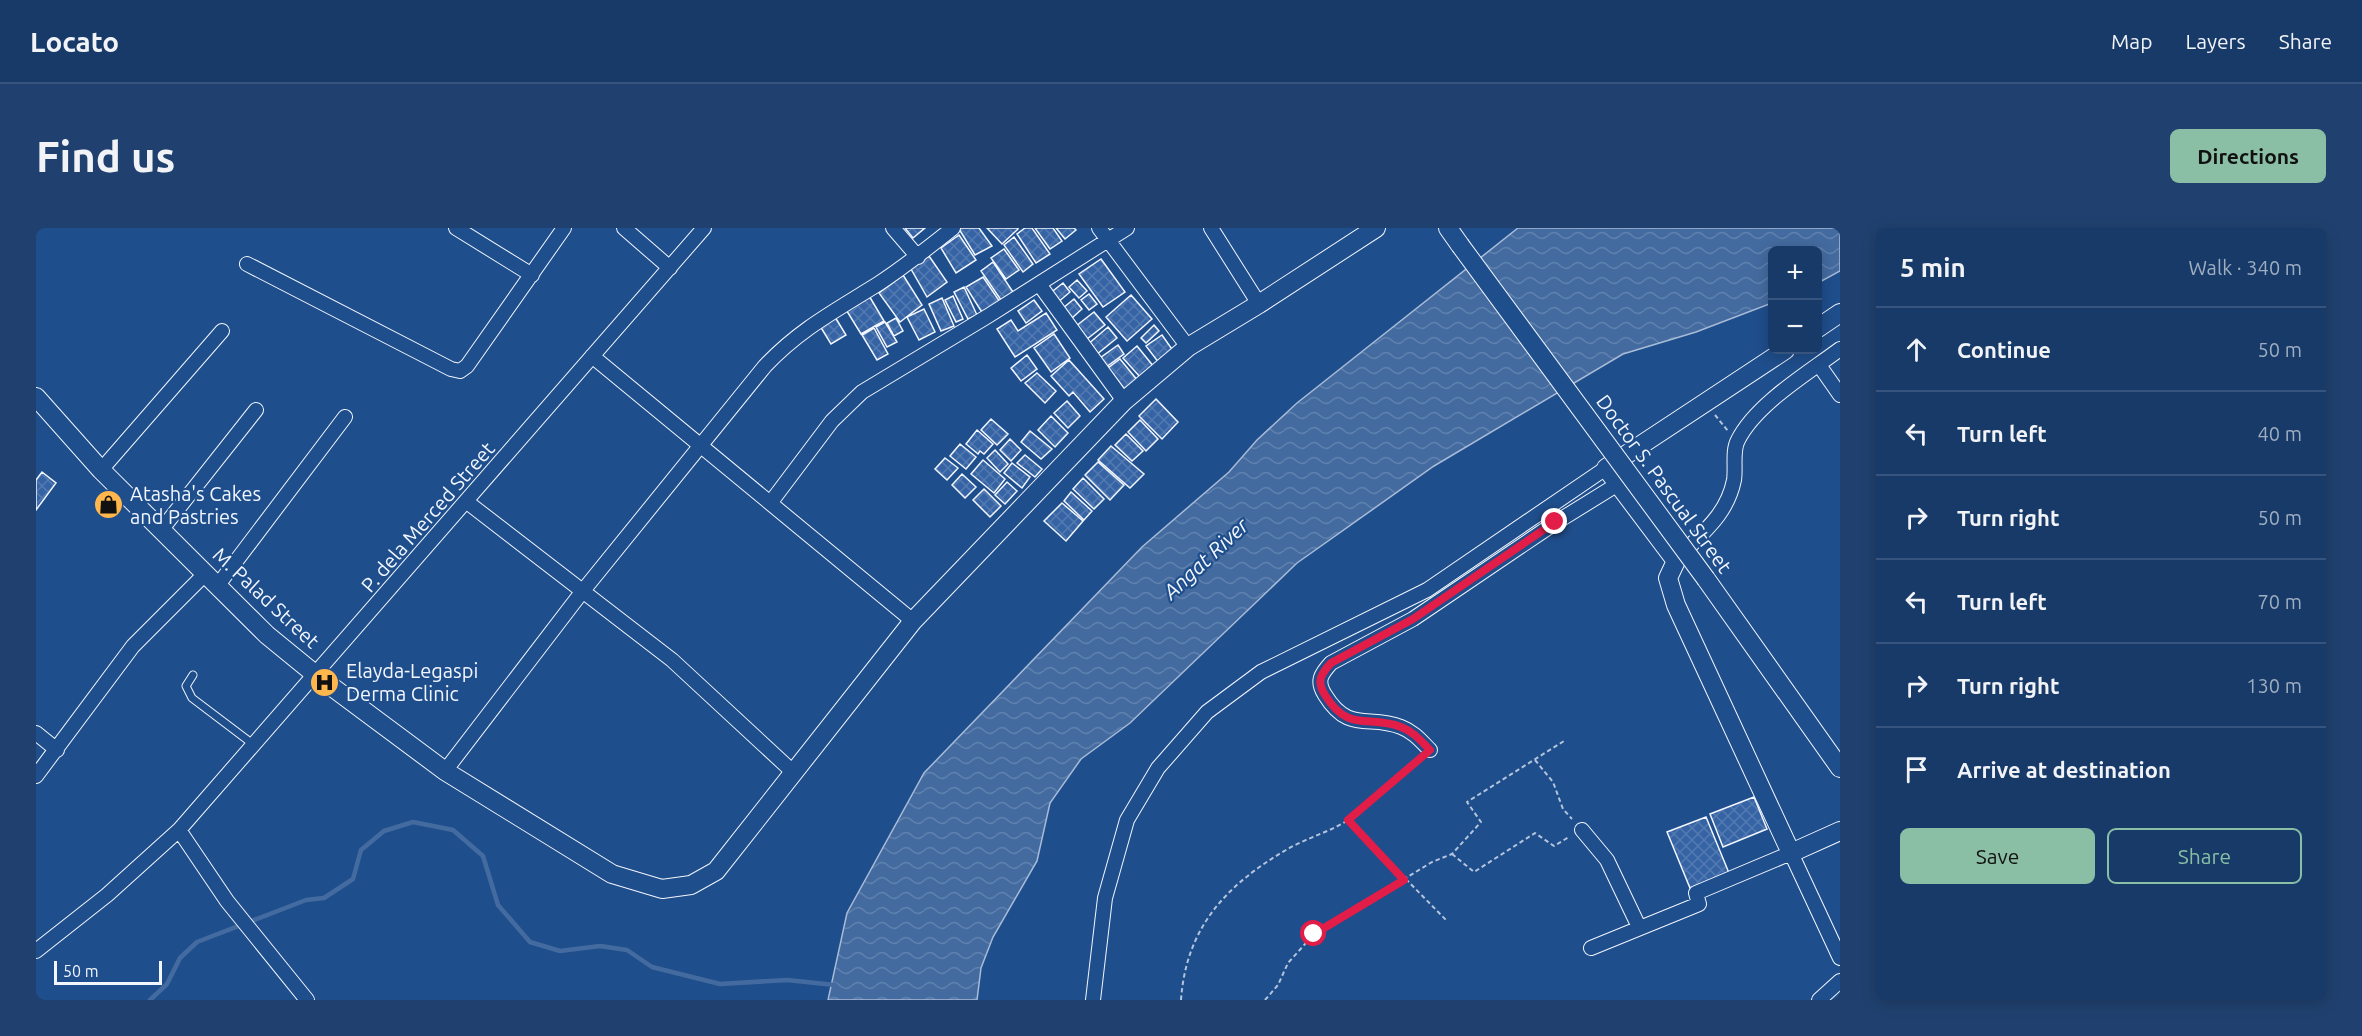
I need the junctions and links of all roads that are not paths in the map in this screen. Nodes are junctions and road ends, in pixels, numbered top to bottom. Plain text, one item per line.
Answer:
1 (456, 228) edge
2 (564, 228) edge
3 (624, 228) edge
4 (704, 228) edge
5 (893, 228) edge
6 (952, 228) edge
7 (1099, 228) edge
8 (1127, 228) edge
9 (1211, 228) edge
10 (1376, 228) edge
11 (1448, 228) edge
12 (1109, 239) junction
13 (918, 256) junction
14 (248, 264) dead end
15 (670, 268) junction
16 (532, 275) junction
17 (1039, 284) junction
18 (1259, 304) junction
19 (1840, 313) edge
20 (1822, 325) edge
21 (222, 331) dead end
22 (1188, 347) junction
23 (1840, 349) edge
24 (1779, 354) edge
25 (591, 356) junction
26 (1819, 365) junction
27 (1840, 394) edge
28 (36, 397) edge
29 (1124, 401) junction
30 (256, 410) dead end
31 (345, 417) dead end
32 (702, 446) junction
33 (1606, 468) junction
34 (101, 470) junction
35 (1618, 484) junction
36 (467, 502) junction
37 (771, 502) junction
38 (162, 529) junction
39 (1676, 561) junction
40 (212, 579) junction
41 (582, 592) junction
42 (913, 621) junction
43 (193, 675) dead end
44 (316, 675) junction
45 (36, 734) edge
46 (254, 745) junction
47 (57, 750) junction
48 (1430, 750) road end
49 (1840, 768) edge
50 (445, 771) junction
51 (793, 772) junction
52 (36, 776) edge
53 (1582, 830) road end
54 (179, 831) junction
55 (1840, 831) edge
56 (1791, 853) junction
57 (1639, 927) junction
58 (1591, 948) dead end
59 (36, 951) edge
60 (1840, 958) edge
61 (1840, 981) edge
62 (307, 1000) edge
63 (1093, 1000) edge
64 (1819, 1000) edge

1 - 16 street
2 - 16 street
3 - 15 street
4 - 15 street, P. dela Merced Street
5 - 13 street
6 - 13 street
7 - 12 street
8 - 12 street
9 - 18 street
10 - 18 street, M. Palad Street
11 - 49 street, Doctor S. Pascual Street, bridge
12 - 17 street
12 - 22 street
13 - 32 street
14 - 16 street
15 - 25 street, P. dela Merced Street
17 - 29 street
17 - 37 street
18 - 22 street, M. Palad Street
19 - 20 street
21 - 34 street
22 - 29 street, M. Palad Street
23 - 26 street
24 - 33 street
25 - 32 street
25 - 36 street, P. dela Merced Street
26 - 27 street
26 - 39 street
28 - 34 street, M. Palad Street
29 - 42 street, M. Palad Street
30 - 38 street
31 - 40 street
32 - 37 street
32 - 41 street
33 - 35 street
33 - 63 street
34 - 38 street, M. Palad Street
35 - 39 street
35 - 48 street
36 - 41 street
36 - 44 street, P. dela Merced Street
37 - 42 street
38 - 40 street, M. Palad Street
39 - 56 street
40 - 44 street, M. Palad Street
40 - 47 street
41 - 50 street
41 - 51 street
42 - 51 street, M. Palad Street
43 - 46 lane
44 - 46 street, P. dela Merced Street
44 - 50 street, M. Palad Street
45 - 47 street
46 - 54 street, P. dela Merced Street
47 - 52 street
50 - 51 street, M. Palad Street
53 - 57 street
54 - 59 street, P. dela Merced Street
54 - 62 street
55 - 56 street
56 - 57 street
56 - 60 street
57 - 58 street
61 - 64 street

